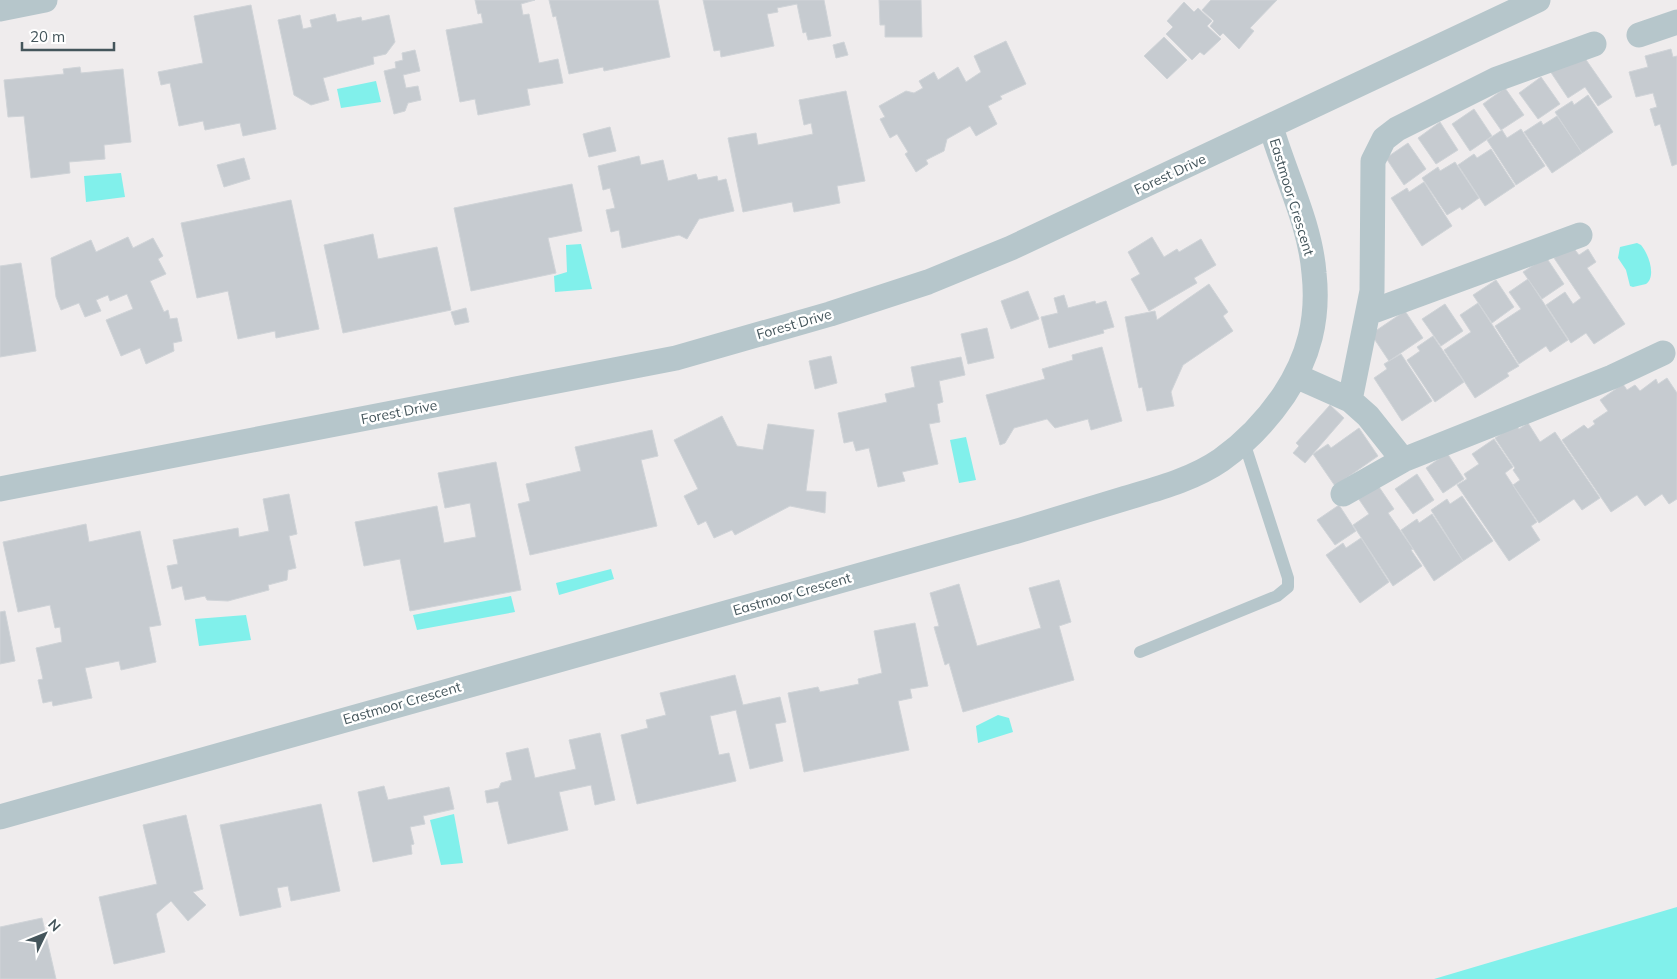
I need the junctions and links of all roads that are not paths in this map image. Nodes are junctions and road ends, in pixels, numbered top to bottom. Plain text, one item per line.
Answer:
1 (45, 0) edge
2 (1538, 0) edge
3 (0, 9) edge
4 (1677, 22) edge
5 (1639, 35) dead end
6 (1594, 44) dead end
7 (1272, 127) junction
8 (1580, 235) dead end
9 (1368, 313) junction
10 (1663, 353) dead end
11 (1296, 376) junction
12 (1350, 400) junction
13 (1244, 442) junction
14 (1403, 460) junction
15 (0, 489) edge
16 (1343, 494) dead end
17 (1140, 652) dead end
18 (0, 817) edge

1 - 3 street
2 - 7 street, Forest Drive
4 - 5 street
6 - 9 street
7 - 11 street, Eastmoor Crescent
7 - 15 street, Forest Drive
8 - 9 street
9 - 12 street
10 - 14 street
11 - 12 street
11 - 13 street, Eastmoor Crescent
12 - 14 street
13 - 17 lane
13 - 18 street, Eastmoor Crescent
14 - 16 street

